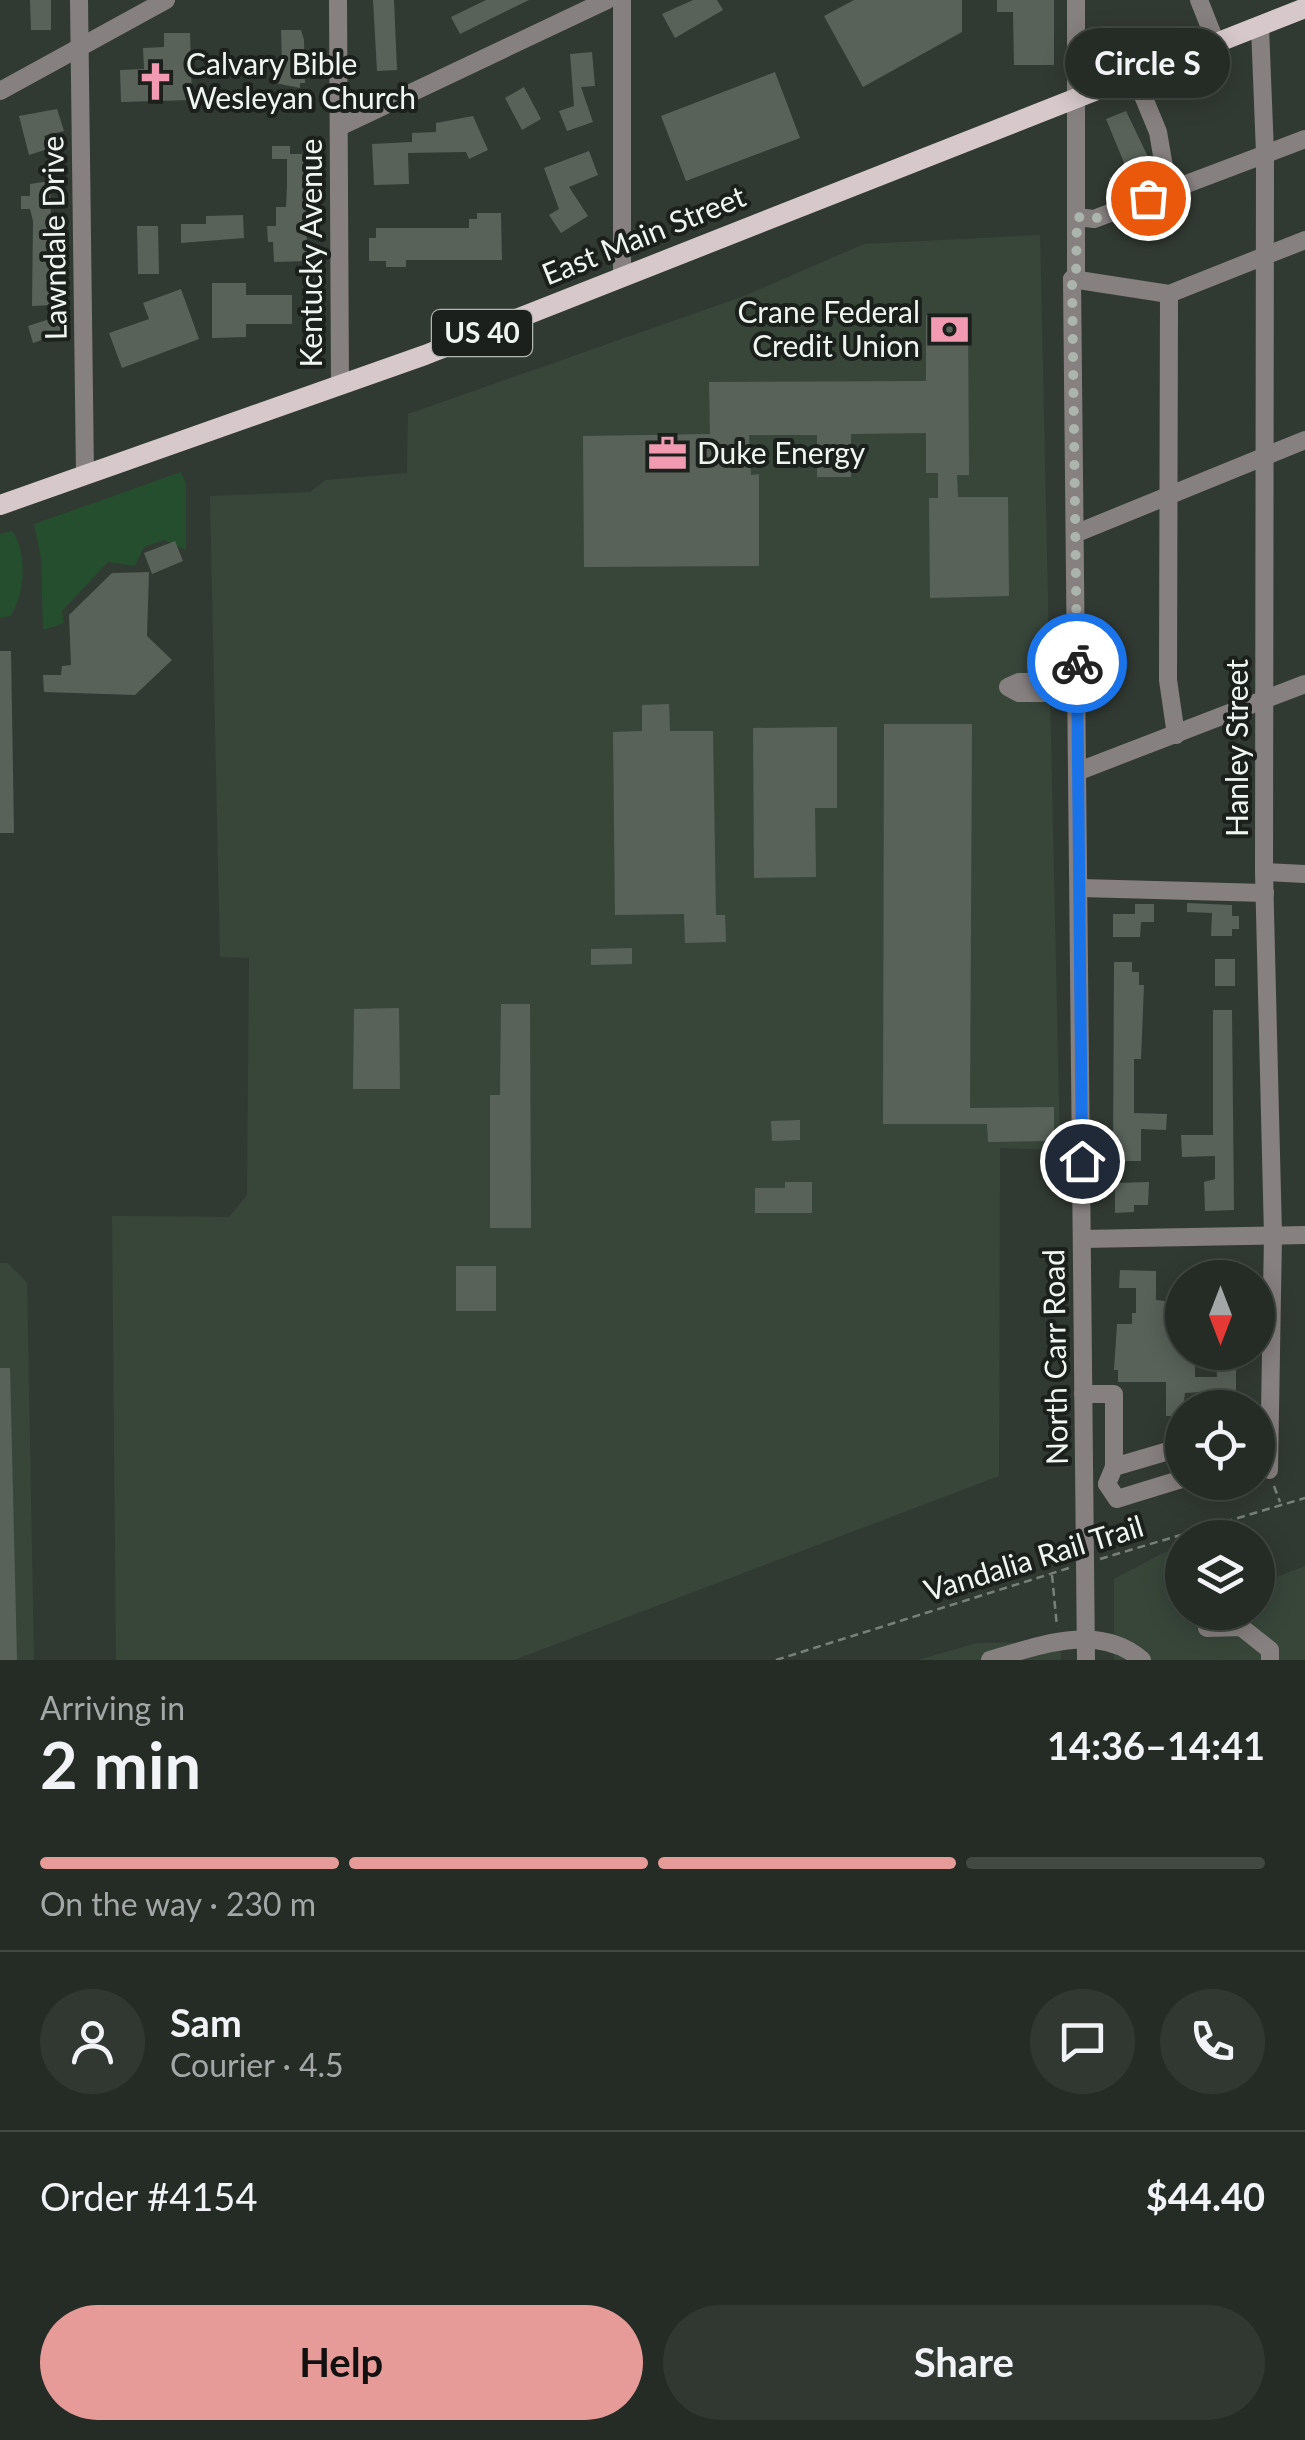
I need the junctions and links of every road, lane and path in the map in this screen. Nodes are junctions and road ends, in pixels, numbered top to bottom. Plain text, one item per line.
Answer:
1 (79, 0) edge
2 (166, 0) edge
3 (338, 0) edge
4 (607, 0) edge
5 (622, 0) edge
6 (1076, 0) edge
7 (1199, 0) edge
8 (1305, 8) edge
9 (1260, 26) junction
10 (1216, 43) junction
11 (80, 46) junction
12 (1134, 74) junction
13 (0, 91) edge
14 (1076, 96) junction
15 (339, 127) junction
16 (1305, 139) edge
17 (1265, 157) junction
18 (1168, 190) junction
19 (1077, 217) junction
20 (1305, 240) edge
21 (1262, 258) junction
22 (622, 276) junction
23 (1072, 279) junction
24 (1170, 294) junction
25 (340, 385) junction
26 (1305, 440) edge
27 (1263, 457) junction
28 (86, 475) junction
29 (1168, 496) junction
30 (0, 505) edge
31 (1077, 532) junction
32 (1305, 684) edge
33 (1268, 699) junction
34 (1176, 736) junction
35 (1079, 771) junction
36 (1264, 872) junction
37 (1305, 874) edge
38 (1081, 888) junction
39 (1265, 893) junction
40 (1305, 1234) edge
41 (1273, 1235) junction
42 (1082, 1239) junction
43 (1270, 1390) edge
44 (1083, 1394) junction
45 (1165, 1454) edge
46 (1110, 1476) junction
47 (1165, 1484) edge
48 (1086, 1486) junction
49 (1275, 1488) edge
50 (1305, 1498) edge
51 (1281, 1505) junction
52 (1086, 1563) junction
53 (1052, 1574) junction
54 (1244, 1630) edge
55 (1086, 1638) junction
56 (1061, 1651) edge
57 (776, 1660) edge
58 (990, 1660) edge
59 (1086, 1660) edge
60 (1142, 1660) edge
61 (1270, 1660) edge

1 - 11 street, Lawndale Drive
2 - 11 street
3 - 15 street, Kentucky Avenue
4 - 15 street
5 - 22 street
6 - 14 street, North Carr Road
7 - 10 street
8 - 9 main road, East Main Street / US 40
9 - 10 main road, East Main Street / US 40
9 - 17 street, Hanley Street
10 - 12 main road, East Main Street / US 40
11 - 13 street
11 - 28 street, Lawndale Drive
12 - 14 main road, East Main Street / US 40
12 - 18 street
14 - 19 street, North Carr Road
14 - 22 main road, East Main Street / US 40
15 - 25 street, Kentucky Avenue
16 - 17 street
17 - 18 street
17 - 21 street, Hanley Street
18 - 19 street
19 - 23 street, North Carr Road
20 - 21 street
21 - 24 street
21 - 27 street, Hanley Street
22 - 25 main road, East Main Street / US 40
23 - 24 street
23 - 31 street, North Carr Road
24 - 29 street
25 - 28 main road, East Main Street / US 40
26 - 27 street
27 - 29 street
27 - 33 street, Hanley Street
28 - 30 main road, East Main Street / US 40
29 - 31 street
29 - 34 street
31 - 35 street, North Carr Road
32 - 33 street
33 - 34 street
33 - 36 street, Hanley Street
34 - 35 street
35 - 38 street, North Carr Road
36 - 37 street
36 - 39 street, Hanley Street
38 - 39 street
38 - 42 street, North Carr Road
39 - 41 street, Hanley Street
40 - 41 street
41 - 42 street
41 - 43 street, Hanley Street
42 - 44 street, North Carr Road
44 - 46 street
44 - 48 street, North Carr Road
45 - 46 street
46 - 47 street
46 - 48 street
48 - 52 street, North Carr Road
49 - 51 path
50 - 51 path, Vandalia Rail Trail
51 - 52 path, Vandalia Rail Trail
52 - 53 path, Vandalia Rail Trail
52 - 55 street, North Carr Road
53 - 56 path
53 - 57 path, Vandalia Rail Trail
54 - 61 street
55 - 56 street
55 - 59 street, North Carr Road
55 - 60 street
56 - 58 street

